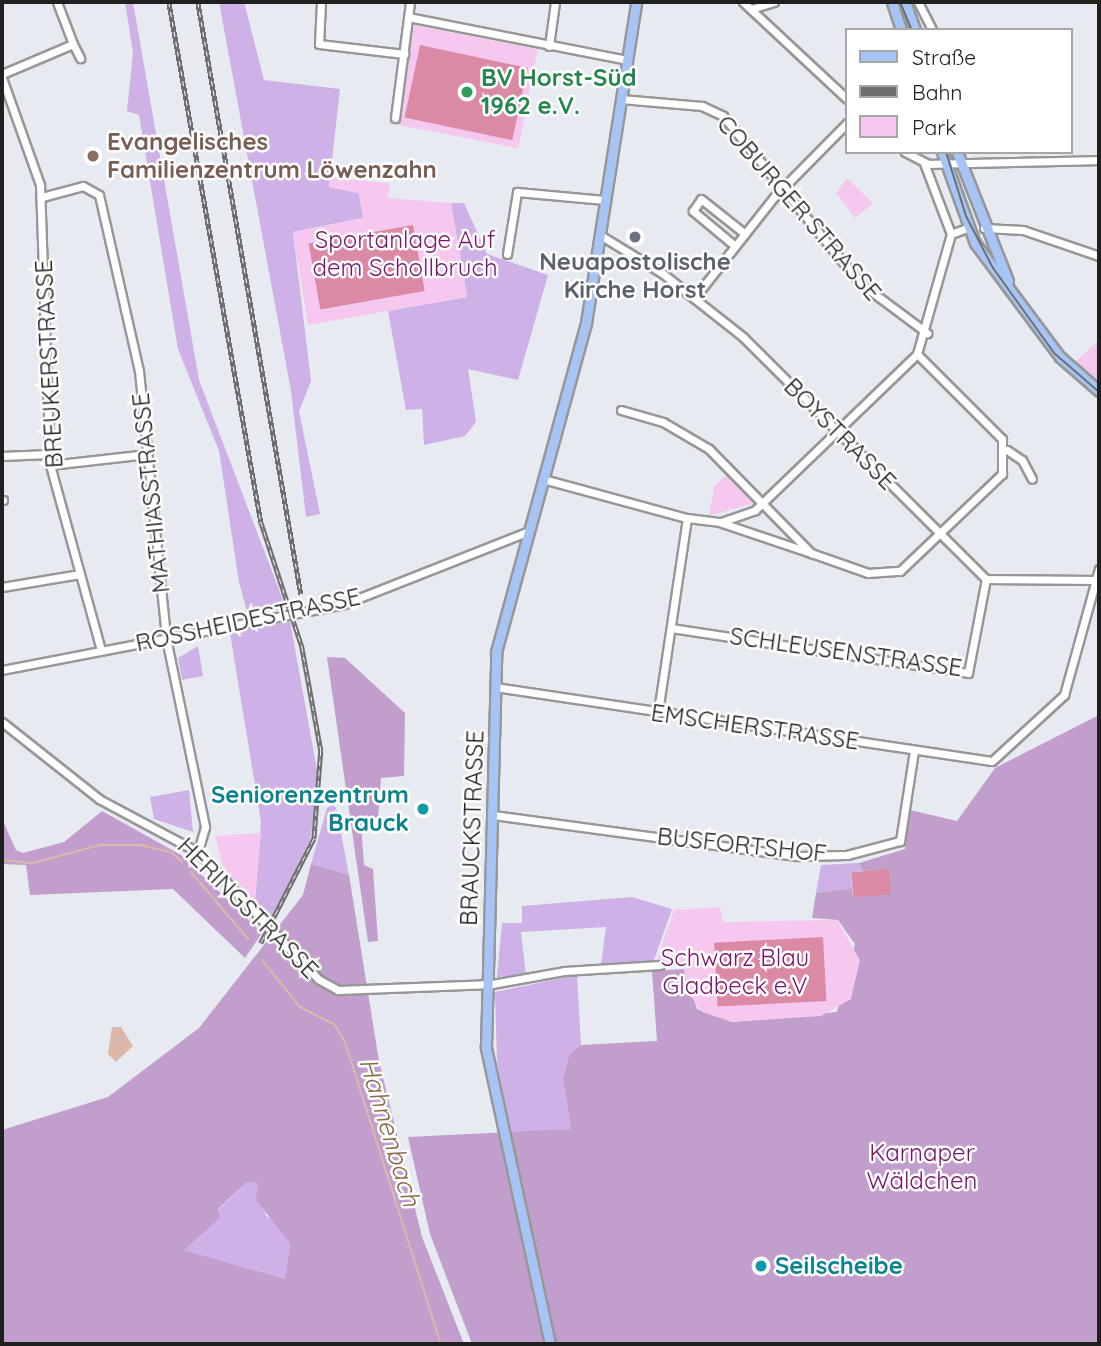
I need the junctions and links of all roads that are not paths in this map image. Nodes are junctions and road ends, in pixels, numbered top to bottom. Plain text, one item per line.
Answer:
1 (57, 2) edge
2 (321, 2) edge
3 (410, 2) edge
4 (555, 2) edge
5 (636, 2) edge
6 (743, 2) edge
7 (774, 2) edge
8 (891, 2) edge
9 (905, 2) edge
10 (918, 2) edge
11 (751, 9) junction
12 (408, 18) junction
13 (900, 28) edge
14 (914, 28) edge
15 (931, 28) edge
16 (73, 44) junction
17 (548, 46) junction
18 (404, 54) junction
19 (80, 58) dead end
20 (627, 60) junction
21 (2, 76) edge
22 (846, 98) edge
23 (621, 99) junction
24 (395, 118) dead end
25 (846, 124) edge
26 (908, 154) edge
27 (943, 156) edge
28 (1034, 157) edge
29 (963, 159) edge
30 (1099, 160) edge
31 (924, 163) junction
32 (782, 188) junction
33 (42, 197) junction
34 (605, 200) junction
35 (967, 228) junction
36 (983, 228) junction
37 (745, 234) junction
38 (951, 234) junction
39 (600, 235) junction
40 (735, 246) junction
41 (507, 254) dead end
42 (1099, 256) edge
43 (1012, 289) junction
44 (695, 297) junction
45 (927, 333) junction
46 (917, 354) junction
47 (1099, 391) edge
48 (621, 410) dead end
49 (838, 434) junction
50 (1007, 450) junction
51 (49, 454) junction
52 (147, 454) junction
53 (2, 456) edge
54 (50, 465) junction
55 (543, 479) junction
56 (1032, 479) dead end
57 (764, 501) junction
58 (687, 518) junction
59 (721, 522) junction
60 (527, 532) junction
61 (941, 536) junction
62 (811, 553) junction
63 (1099, 569) edge
64 (80, 574) junction
65 (986, 579) junction
66 (1094, 580) junction
67 (2, 587) edge
68 (671, 628) junction
69 (166, 638) junction
70 (101, 650) junction
71 (2, 670) edge
72 (495, 687) junction
73 (658, 713) junction
74 (2, 722) edge
75 (914, 751) junction
76 (493, 815) junction
77 (198, 852) junction
78 (660, 965) dead end
79 (485, 985) junction
80 (550, 1344) edge

1 - 16 street
2 - 18 street
3 - 12 street
4 - 17 street
5 - 20 main road, BRAUCKSTRASSE
6 - 11 street
7 - 11 street
8 - 13 main road
9 - 14 main road
10 - 15 street
11 - 22 street
12 - 17 street
12 - 18 street
16 - 19 street
16 - 21 street
17 - 20 street
18 - 24 street
20 - 23 main road, BRAUCKSTRASSE
21 - 33 street, BREUKERSTRASSE
23 - 32 street, COBURGER STRASSE
23 - 34 main road, BRAUCKSTRASSE
25 - 32 street
26 - 31 street
27 - 29 street
27 - 31 street
27 - 35 main road
28 - 29 street
28 - 30 street
29 - 36 main road
31 - 38 street
32 - 37 street
32 - 45 street, COBURGER STRASSE
33 - 51 street, BREUKERSTRASSE
33 - 52 street, MATHIASSTRASSE
34 - 39 main road, BRAUCKSTRASSE
34 - 41 street
35 - 38 street
35 - 43 main road
36 - 42 street
36 - 43 main road
37 - 40 street
37 - 40 street
38 - 45 street
39 - 44 street, BOYSTRASSE
39 - 55 main road, BRAUCKSTRASSE
40 - 44 street
43 - 47 main road
44 - 49 street, BOYSTRASSE
45 - 46 street
46 - 49 street
46 - 50 street
48 - 57 street
49 - 57 street
49 - 61 street, BOYSTRASSE
50 - 56 street
50 - 61 street
51 - 53 street
51 - 54 street, BREUKERSTRASSE
52 - 54 street
52 - 69 street, MATHIASSTRASSE
54 - 64 street, BREUKERSTRASSE
55 - 58 street
55 - 60 main road, BRAUCKSTRASSE
57 - 59 street
57 - 62 street
58 - 59 street
58 - 68 street
59 - 62 street
60 - 69 street, ROSSHEIDESTRASSE
60 - 72 main road, BRAUCKSTRASSE
61 - 62 street
61 - 65 street, BOYSTRASSE
63 - 66 street
64 - 67 street
64 - 70 street, BREUKERSTRASSE
65 - 66 street
65 - 68 street, SCHLEUSENSTRASSE
66 - 75 street, EMSCHERSTRASSE
68 - 73 street
69 - 70 street, ROSSHEIDESTRASSE
69 - 77 street, MATHIASSTRASSE
70 - 71 street, ROSSHEIDESTRASSE
72 - 73 street, EMSCHERSTRASSE
72 - 76 main road, BRAUCKSTRASSE
73 - 75 street, EMSCHERSTRASSE
74 - 77 street, HERINGSTRASSE
75 - 76 street, BUSFORTSHOF
76 - 79 main road, BRAUCKSTRASSE
77 - 79 street, HERINGSTRASSE
78 - 79 street, HERINGSTRASSE
79 - 80 main road, BRAUCKSTRASSE

